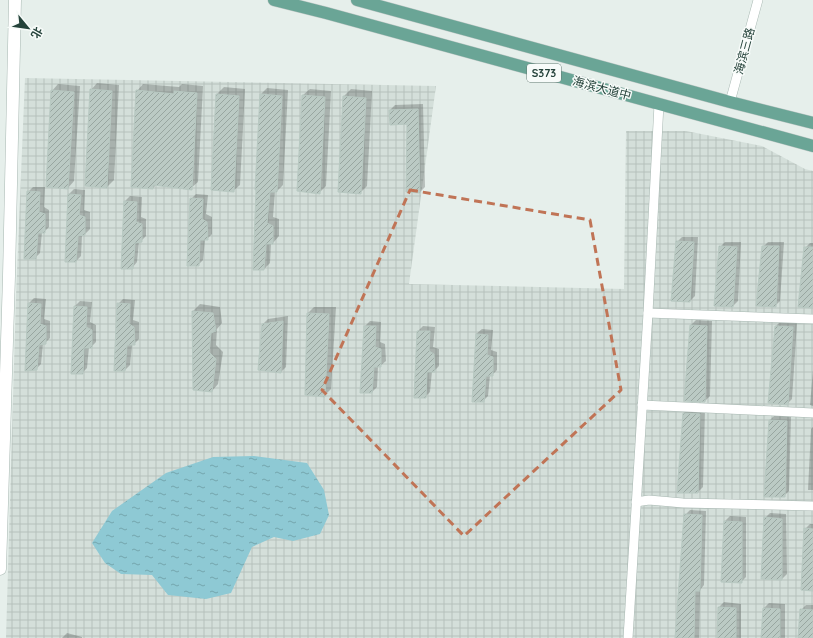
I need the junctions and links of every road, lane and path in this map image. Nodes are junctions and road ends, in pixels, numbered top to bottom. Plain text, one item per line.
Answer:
1 (15, 0) edge
2 (274, 0) edge
3 (357, 0) edge
4 (758, 0) edge
5 (730, 102) junction
6 (659, 104) junction
7 (813, 123) edge
8 (813, 146) edge
9 (648, 313) junction
10 (813, 319) edge
11 (642, 405) junction
12 (813, 413) edge
13 (636, 502) junction
14 (813, 506) edge
15 (0, 569) edge
16 (628, 638) edge

1 - 15 street
2 - 6 main road, 海滨大道中 / S373
3 - 5 main road, 海滨大道中 / S373
4 - 5 street, 海滨三路
5 - 7 main road, 海滨大道中 / S373
6 - 8 main road, 海滨大道中 / S373
6 - 9 street
9 - 10 street
9 - 11 street
11 - 12 street
11 - 13 street
13 - 14 street
13 - 16 street

